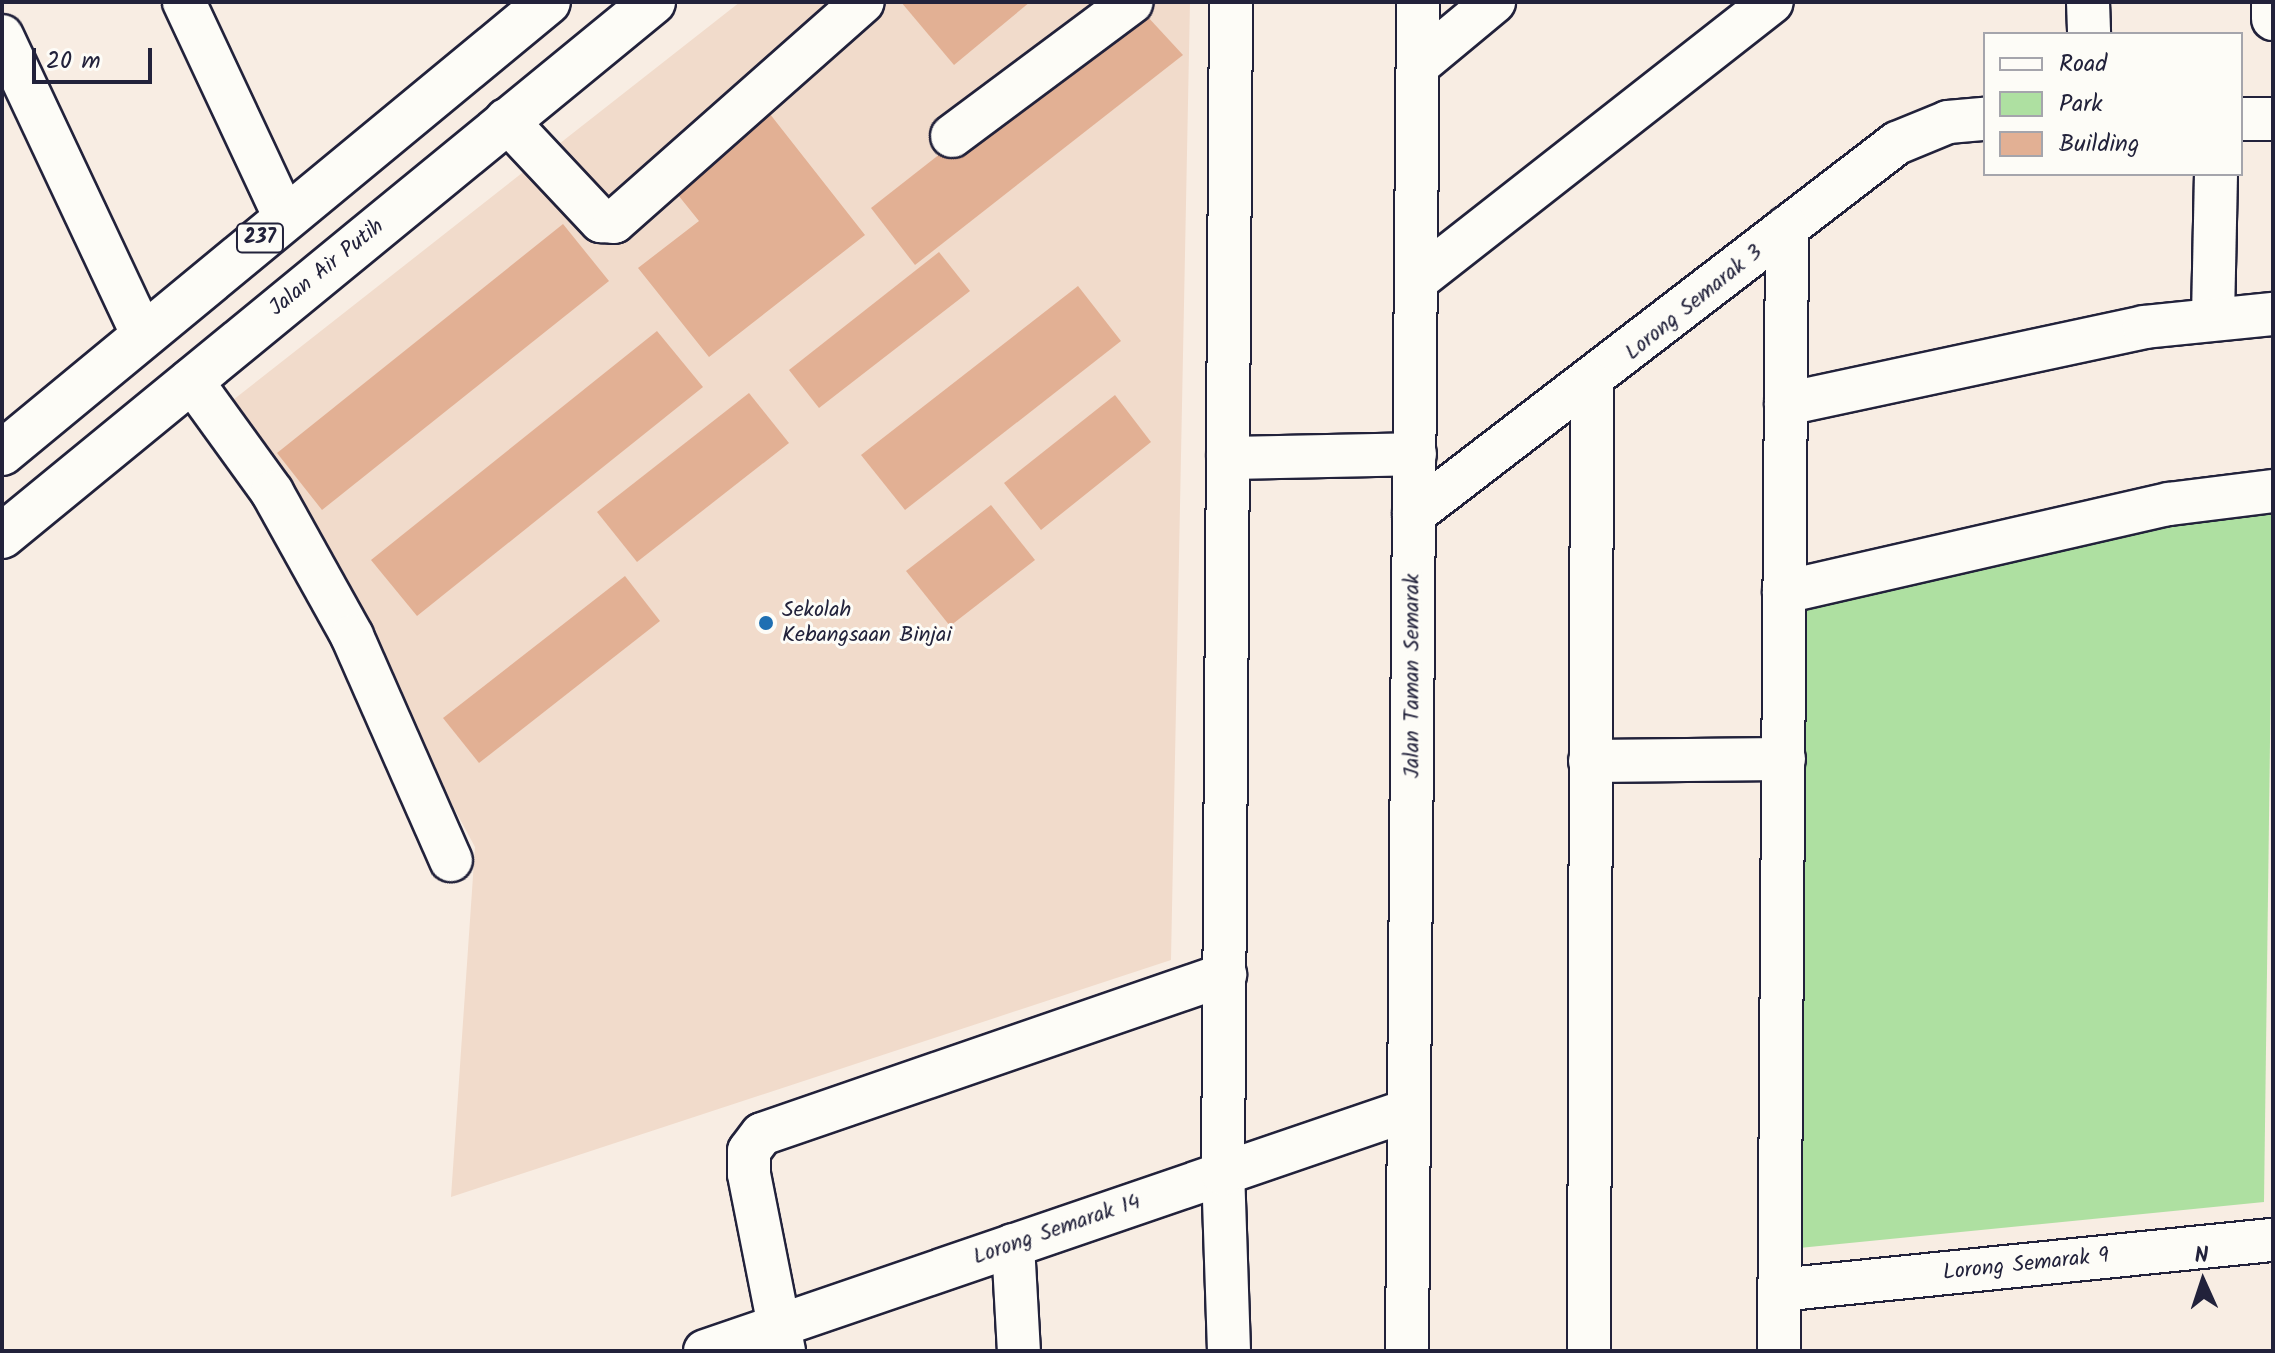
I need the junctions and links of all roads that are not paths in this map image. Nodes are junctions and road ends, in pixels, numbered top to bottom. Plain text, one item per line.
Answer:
1 (184, 2) edge
2 (548, 2) edge
3 (653, 2) edge
4 (863, 2) edge
5 (1132, 2) edge
6 (1231, 2) edge
7 (1418, 2) edge
8 (1494, 2) edge
9 (1772, 2) edge
10 (2088, 2) edge
11 (2273, 2) edge
12 (2273, 19) edge
13 (2089, 32) edge
14 (2, 36) edge
15 (1418, 65) junction
16 (1983, 119) edge
17 (2243, 119) edge
18 (2273, 119) edge
19 (506, 120) junction
20 (952, 136) dead end
21 (2216, 176) edge
22 (285, 218) junction
23 (1787, 227) junction
24 (1416, 281) junction
25 (2273, 314) edge
26 (2213, 317) junction
27 (141, 332) junction
28 (191, 380) junction
29 (1592, 385) junction
30 (1786, 404) junction
31 (2, 453) edge
32 (1415, 454) junction
33 (1228, 458) junction
34 (2273, 491) edge
35 (1414, 514) junction
36 (2, 536) edge
37 (1784, 592) junction
38 (1784, 759) junction
39 (1590, 761) junction
40 (451, 860) dead end
41 (1225, 975) junction
42 (1409, 1110) junction
43 (1223, 1174) junction
44 (2273, 1240) edge
45 (1013, 1245) junction
46 (1779, 1290) junction
47 (782, 1338) edge
48 (705, 1351) edge
49 (1019, 1351) edge
50 (1229, 1351) edge
51 (1407, 1351) edge
52 (1589, 1351) edge
53 (1779, 1351) edge

1 - 22 street
2 - 22 main road, 237
3 - 19 main road, Jalan Air Putih
4 - 19 street
5 - 20 street
6 - 33 street
7 - 15 street, Jalan Taman Semarak
8 - 15 street
9 - 24 street
10 - 13 street
11 - 12 street
14 - 27 street
15 - 24 street, Jalan Taman Semarak
16 - 23 street, Lorong Semarak 3
17 - 18 street
19 - 28 main road, Jalan Air Putih
21 - 26 street
22 - 27 main road, 237
23 - 29 street, Lorong Semarak 3
23 - 30 street
24 - 32 street, Jalan Taman Semarak
25 - 26 street
26 - 30 street
27 - 31 main road, 237
28 - 36 main road, Jalan Air Putih
28 - 40 street
29 - 35 street, Lorong Semarak 3
29 - 39 street
30 - 37 street
32 - 33 street
32 - 35 street, Jalan Taman Semarak
33 - 41 street
34 - 37 street
35 - 42 street, Jalan Taman Semarak
37 - 38 street
38 - 39 street
38 - 46 street
39 - 52 street
41 - 43 street
41 - 47 street
42 - 43 street, Lorong Semarak 14
42 - 51 street, Jalan Taman Semarak
43 - 45 street, Lorong Semarak 14
43 - 50 street
44 - 46 street, Lorong Semarak 9
45 - 47 street, Lorong Semarak 14
45 - 49 street
46 - 53 street
47 - 48 street, Lorong Semarak 14

